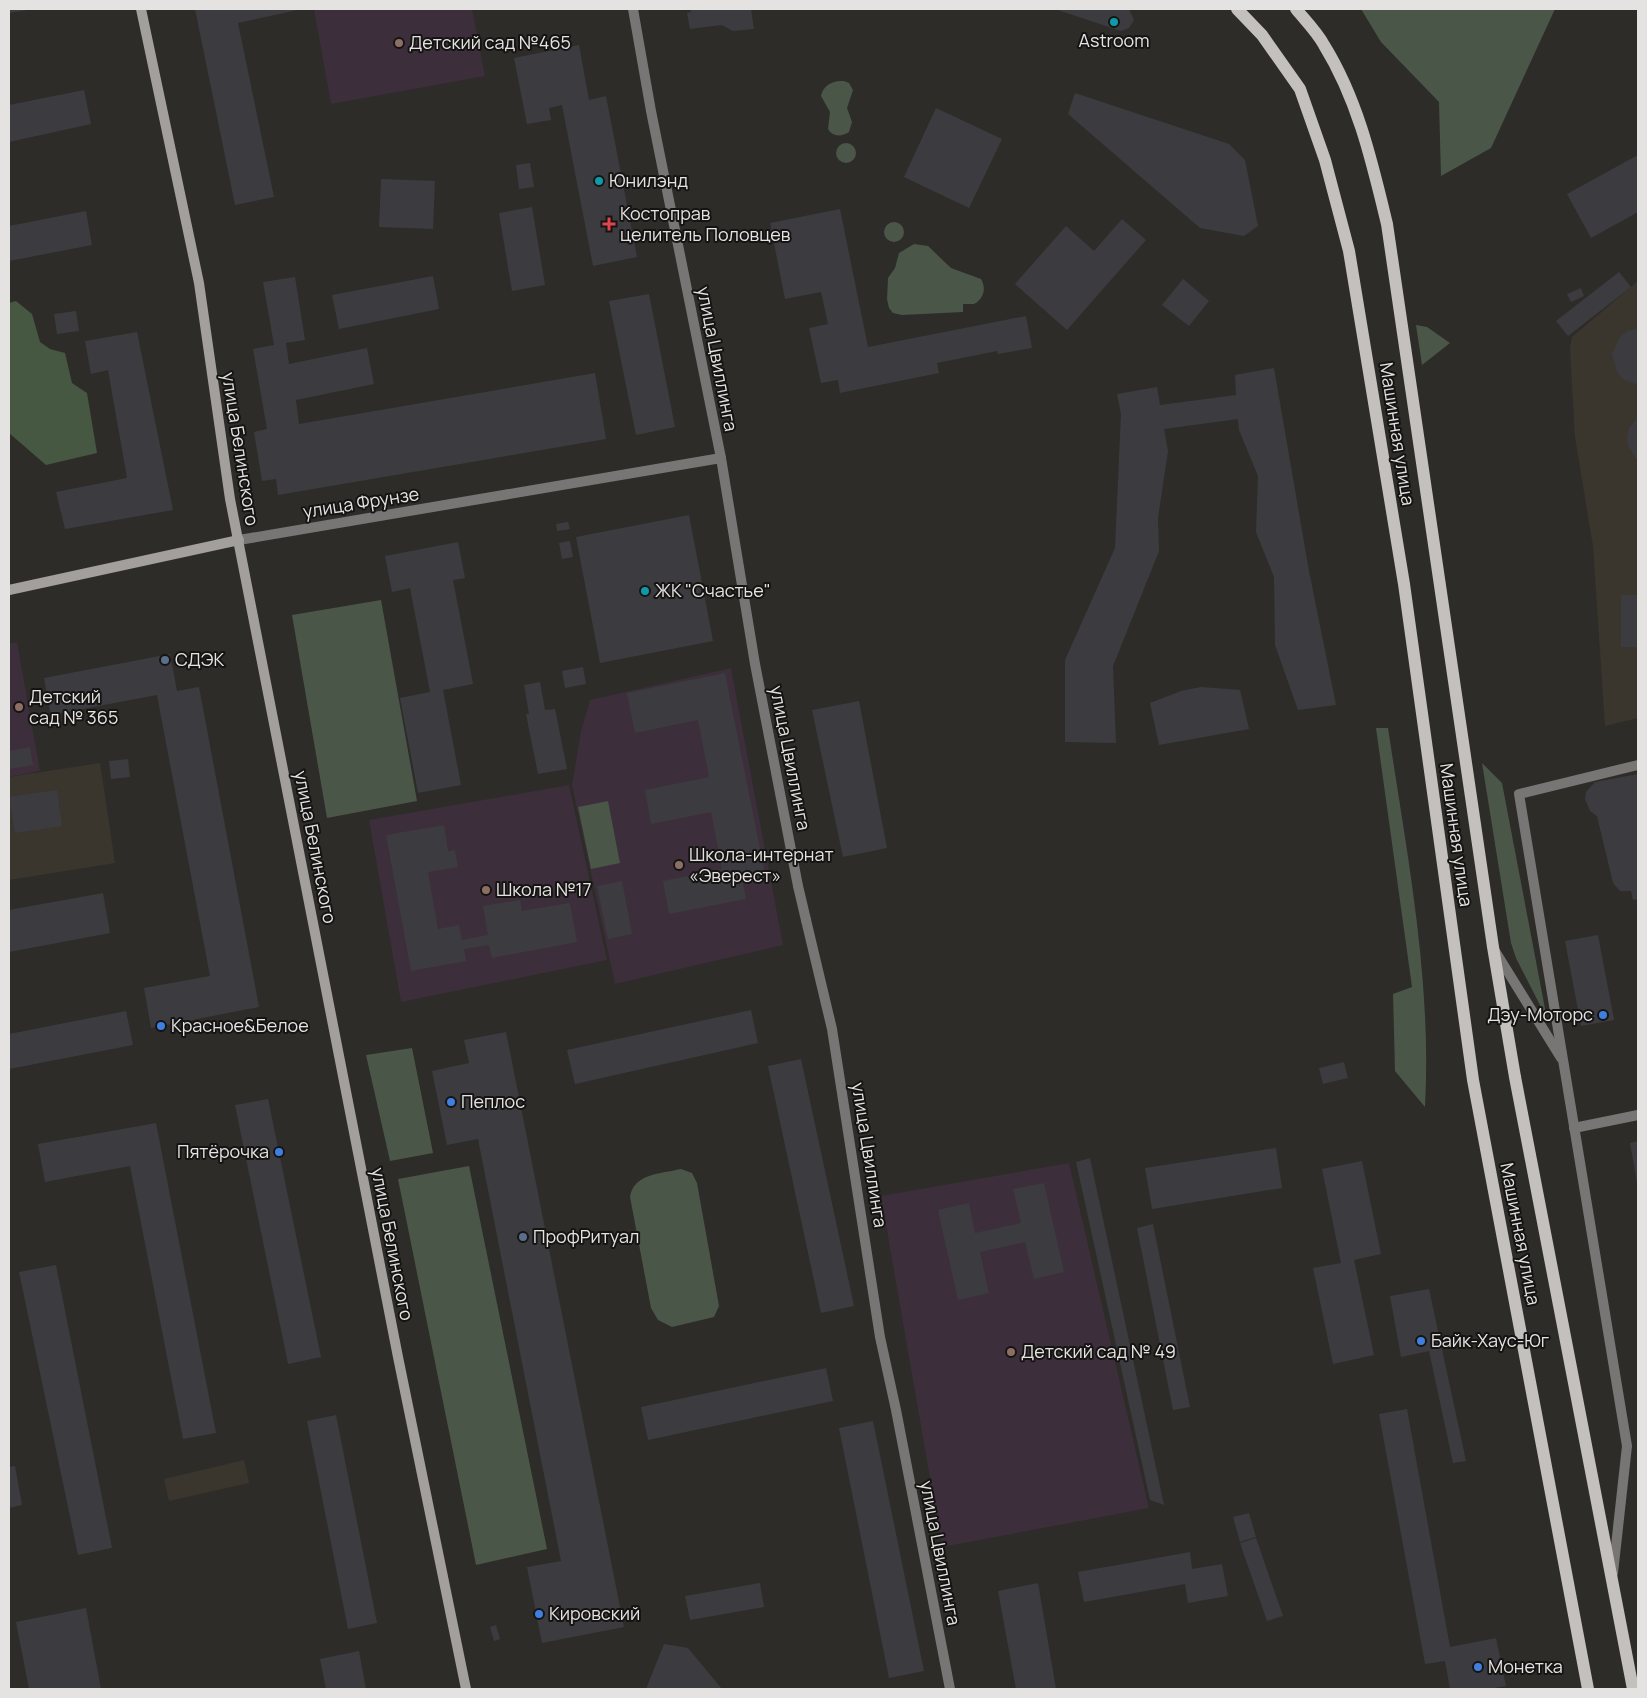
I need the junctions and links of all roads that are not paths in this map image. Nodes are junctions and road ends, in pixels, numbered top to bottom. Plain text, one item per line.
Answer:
1 (141, 9) edge
2 (633, 9) edge
3 (1237, 9) edge
4 (1296, 9) edge
5 (720, 458) junction
6 (239, 540) junction
7 (9, 590) edge
8 (1638, 765) edge
9 (1493, 947) junction
10 (1564, 1063) junction
11 (1638, 1115) edge
12 (1574, 1128) junction
13 (1612, 1581) junction
14 (466, 1689) edge
15 (950, 1689) edge
16 (1588, 1689) edge
17 (1633, 1689) edge

1 - 6 main road, улица Белинского
2 - 5 street, улица Цвиллинга
3 - 16 main road, Машинная улица
4 - 9 main road, Машинная улица
5 - 6 street, улица Фрунзе
5 - 15 street, улица Цвиллинга
6 - 7 main road, улица Фрунзе
6 - 14 main road, улица Белинского
8 - 10 street
9 - 10 street
9 - 13 main road, Машинная улица
10 - 12 street
11 - 12 street
12 - 13 street
13 - 17 main road, Машинная улица

